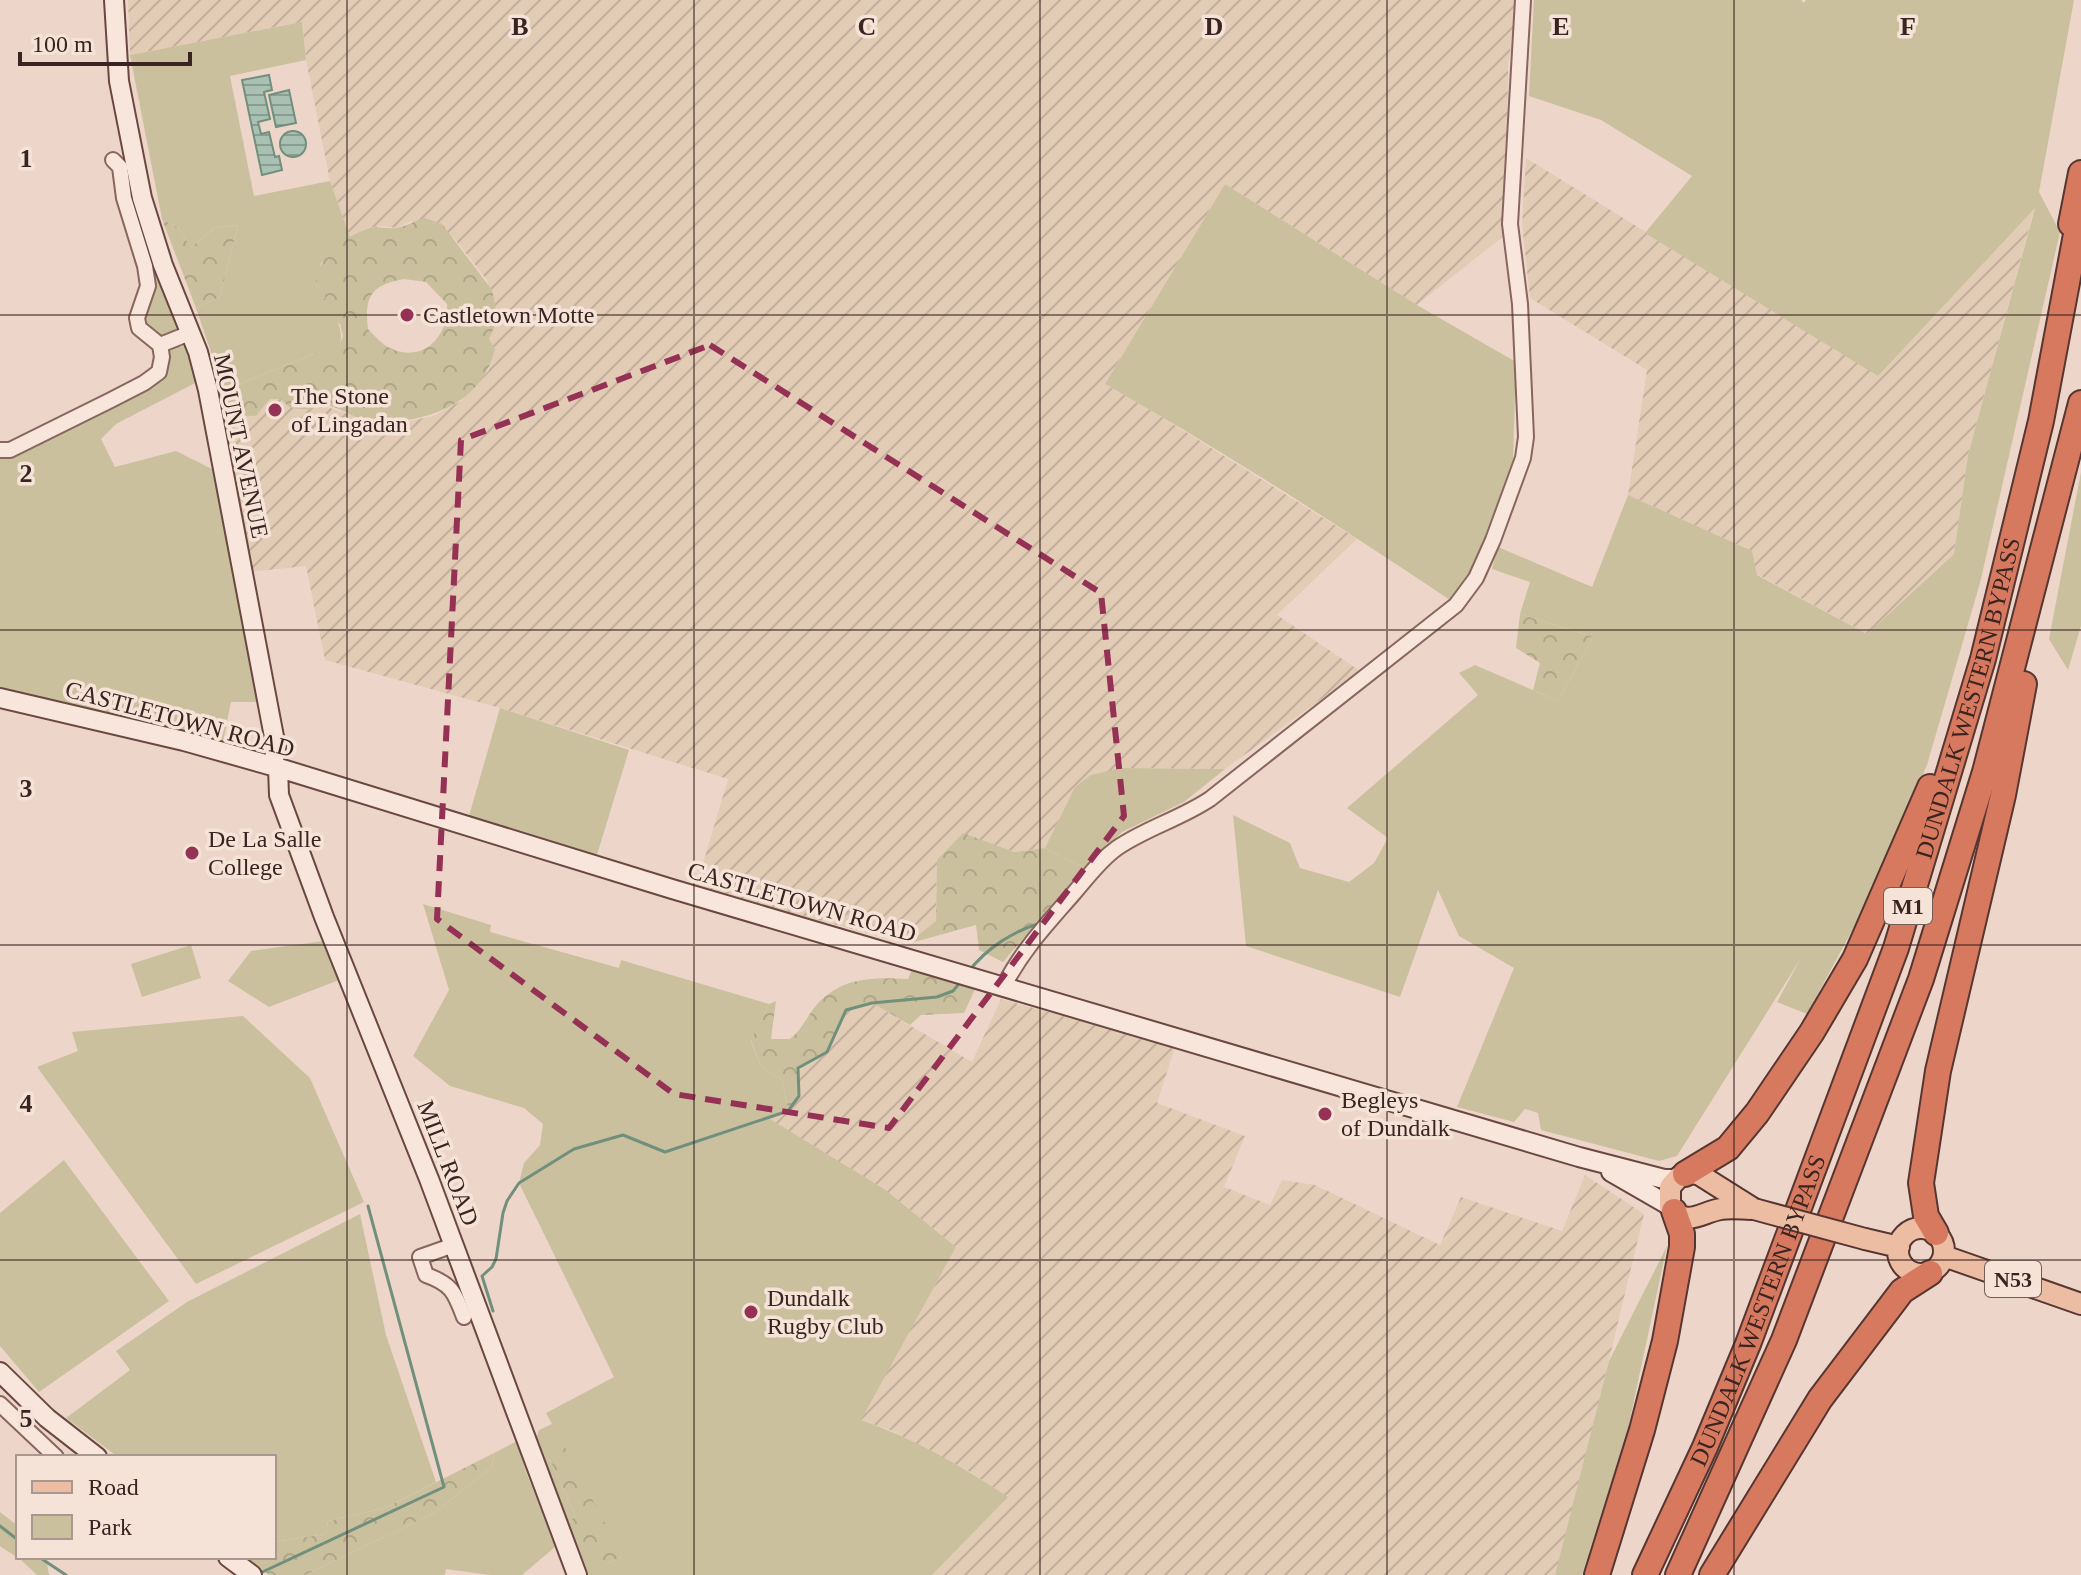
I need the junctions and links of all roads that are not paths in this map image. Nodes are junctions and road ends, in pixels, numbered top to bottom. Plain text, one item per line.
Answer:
1 (114, 0) edge
2 (1523, 0) edge
3 (113, 160) dead end
4 (2081, 173) edge
5 (2081, 208) edge
6 (190, 333) junction
7 (160, 345) junction
8 (2078, 415) edge
9 (0, 450) edge
10 (0, 698) edge
11 (275, 767) junction
12 (1004, 986) junction
13 (1588, 1159) junction
14 (1689, 1177) junction
15 (1672, 1208) junction
16 (1754, 1209) junction
17 (1704, 1215) junction
18 (454, 1245) junction
19 (1899, 1247) junction
20 (1937, 1254) junction
21 (2081, 1304) edge
22 (464, 1317) dead end
23 (4, 1384) edge
24 (0, 1404) edge
25 (54, 1455) edge
26 (94, 1455) edge
27 (231, 1559) edge
28 (252, 1575) edge
29 (577, 1575) edge
30 (1597, 1575) edge
31 (1645, 1575) edge
32 (1678, 1575) edge
33 (1712, 1575) edge

1 - 6 main road, MOUNT AVENUE
2 - 12 street
3 - 7 street
4 - 14 highway
5 - 31 highway, DUNDALK WESTERN BYPASS / M1
6 - 7 street
6 - 11 main road, MOUNT AVENUE
7 - 9 street
8 - 20 highway
8 - 32 highway, DUNDALK WESTERN BYPASS / M1
10 - 11 main road, CASTLETOWN ROAD
11 - 12 main road, CASTLETOWN ROAD
11 - 18 main road, MILL ROAD
12 - 13 main road, CASTLETOWN ROAD
13 - 14 main road, CASTLETOWN ROAD
13 - 15 main road, CASTLETOWN ROAD
14 - 15 main road
14 - 16 main road
14 - 17 main road
15 - 17 main road
15 - 30 highway
16 - 17 main road
16 - 19 main road, bridge
18 - 22 street
18 - 29 main road, MILL ROAD
19 - 20 main road
19 - 20 main road, N53
20 - 21 main road, N53
20 - 33 highway
23 - 26 main road
24 - 25 street
27 - 28 main road

